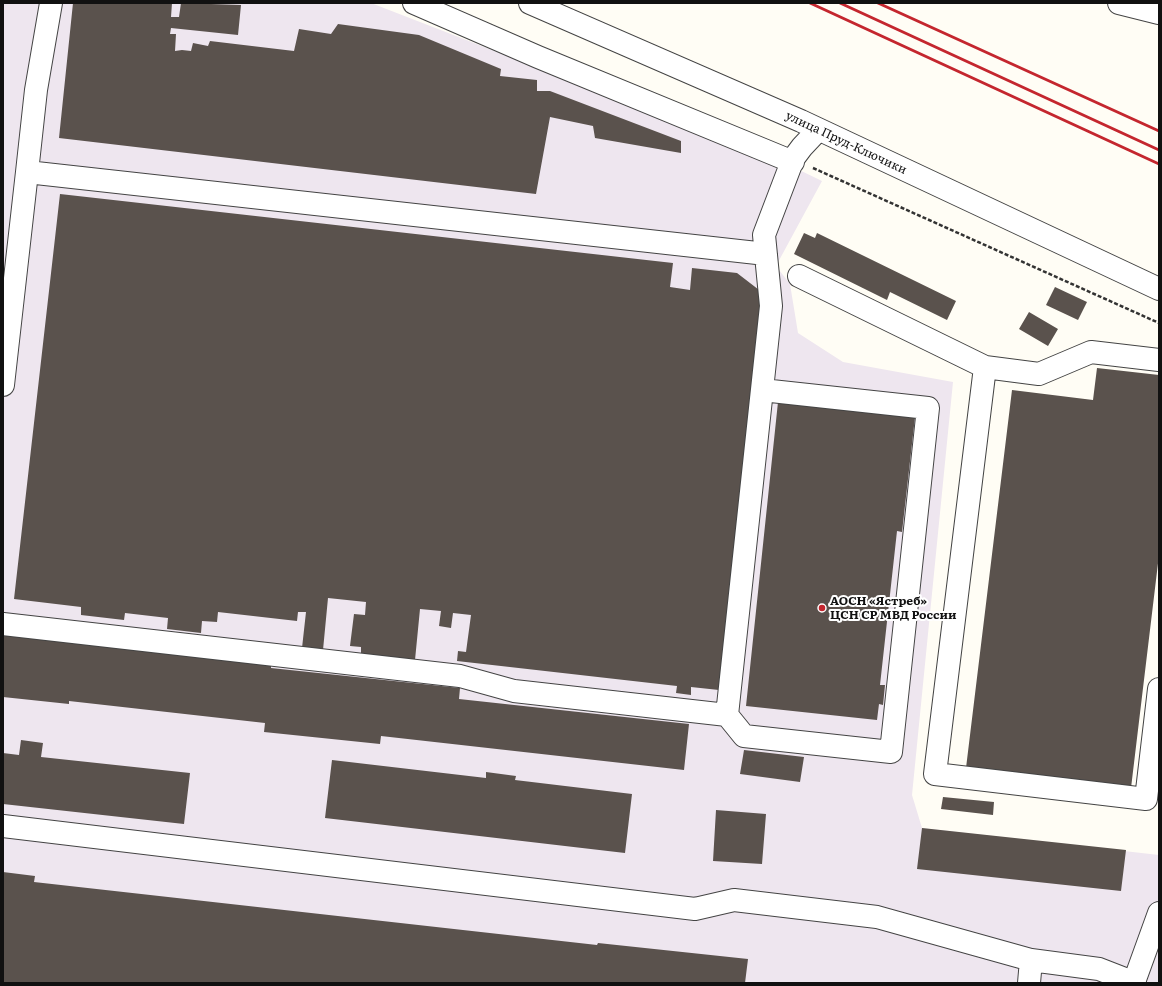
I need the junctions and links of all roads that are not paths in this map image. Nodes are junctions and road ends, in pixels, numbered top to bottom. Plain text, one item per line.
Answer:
1 (51, 3) edge
2 (414, 3) edge
3 (530, 3) edge
4 (1119, 3) edge
5 (1159, 13) edge
6 (818, 130) junction
7 (793, 162) junction
8 (27, 172) junction
9 (766, 254) junction
10 (799, 276) dead end
11 (1159, 289) edge
12 (1159, 360) edge
13 (985, 367) junction
14 (3, 385) edge
15 (762, 390) junction
16 (3, 624) edge
17 (1159, 689) edge
18 (727, 715) junction
19 (3, 826) edge
20 (1159, 913) edge
21 (1030, 960) junction
22 (1135, 982) edge
23 (1028, 983) edge

1 - 8 street
2 - 7 street
3 - 6 street, улица Пруд-Ключики
4 - 5 street
6 - 7 street
6 - 11 street, улица Пруд-Ключики
7 - 9 street
8 - 9 street
8 - 14 street
9 - 15 street
10 - 13 street
12 - 13 street
13 - 17 street
15 - 18 street
15 - 18 street
16 - 18 street
19 - 21 street
20 - 22 street
21 - 22 street
21 - 23 street

